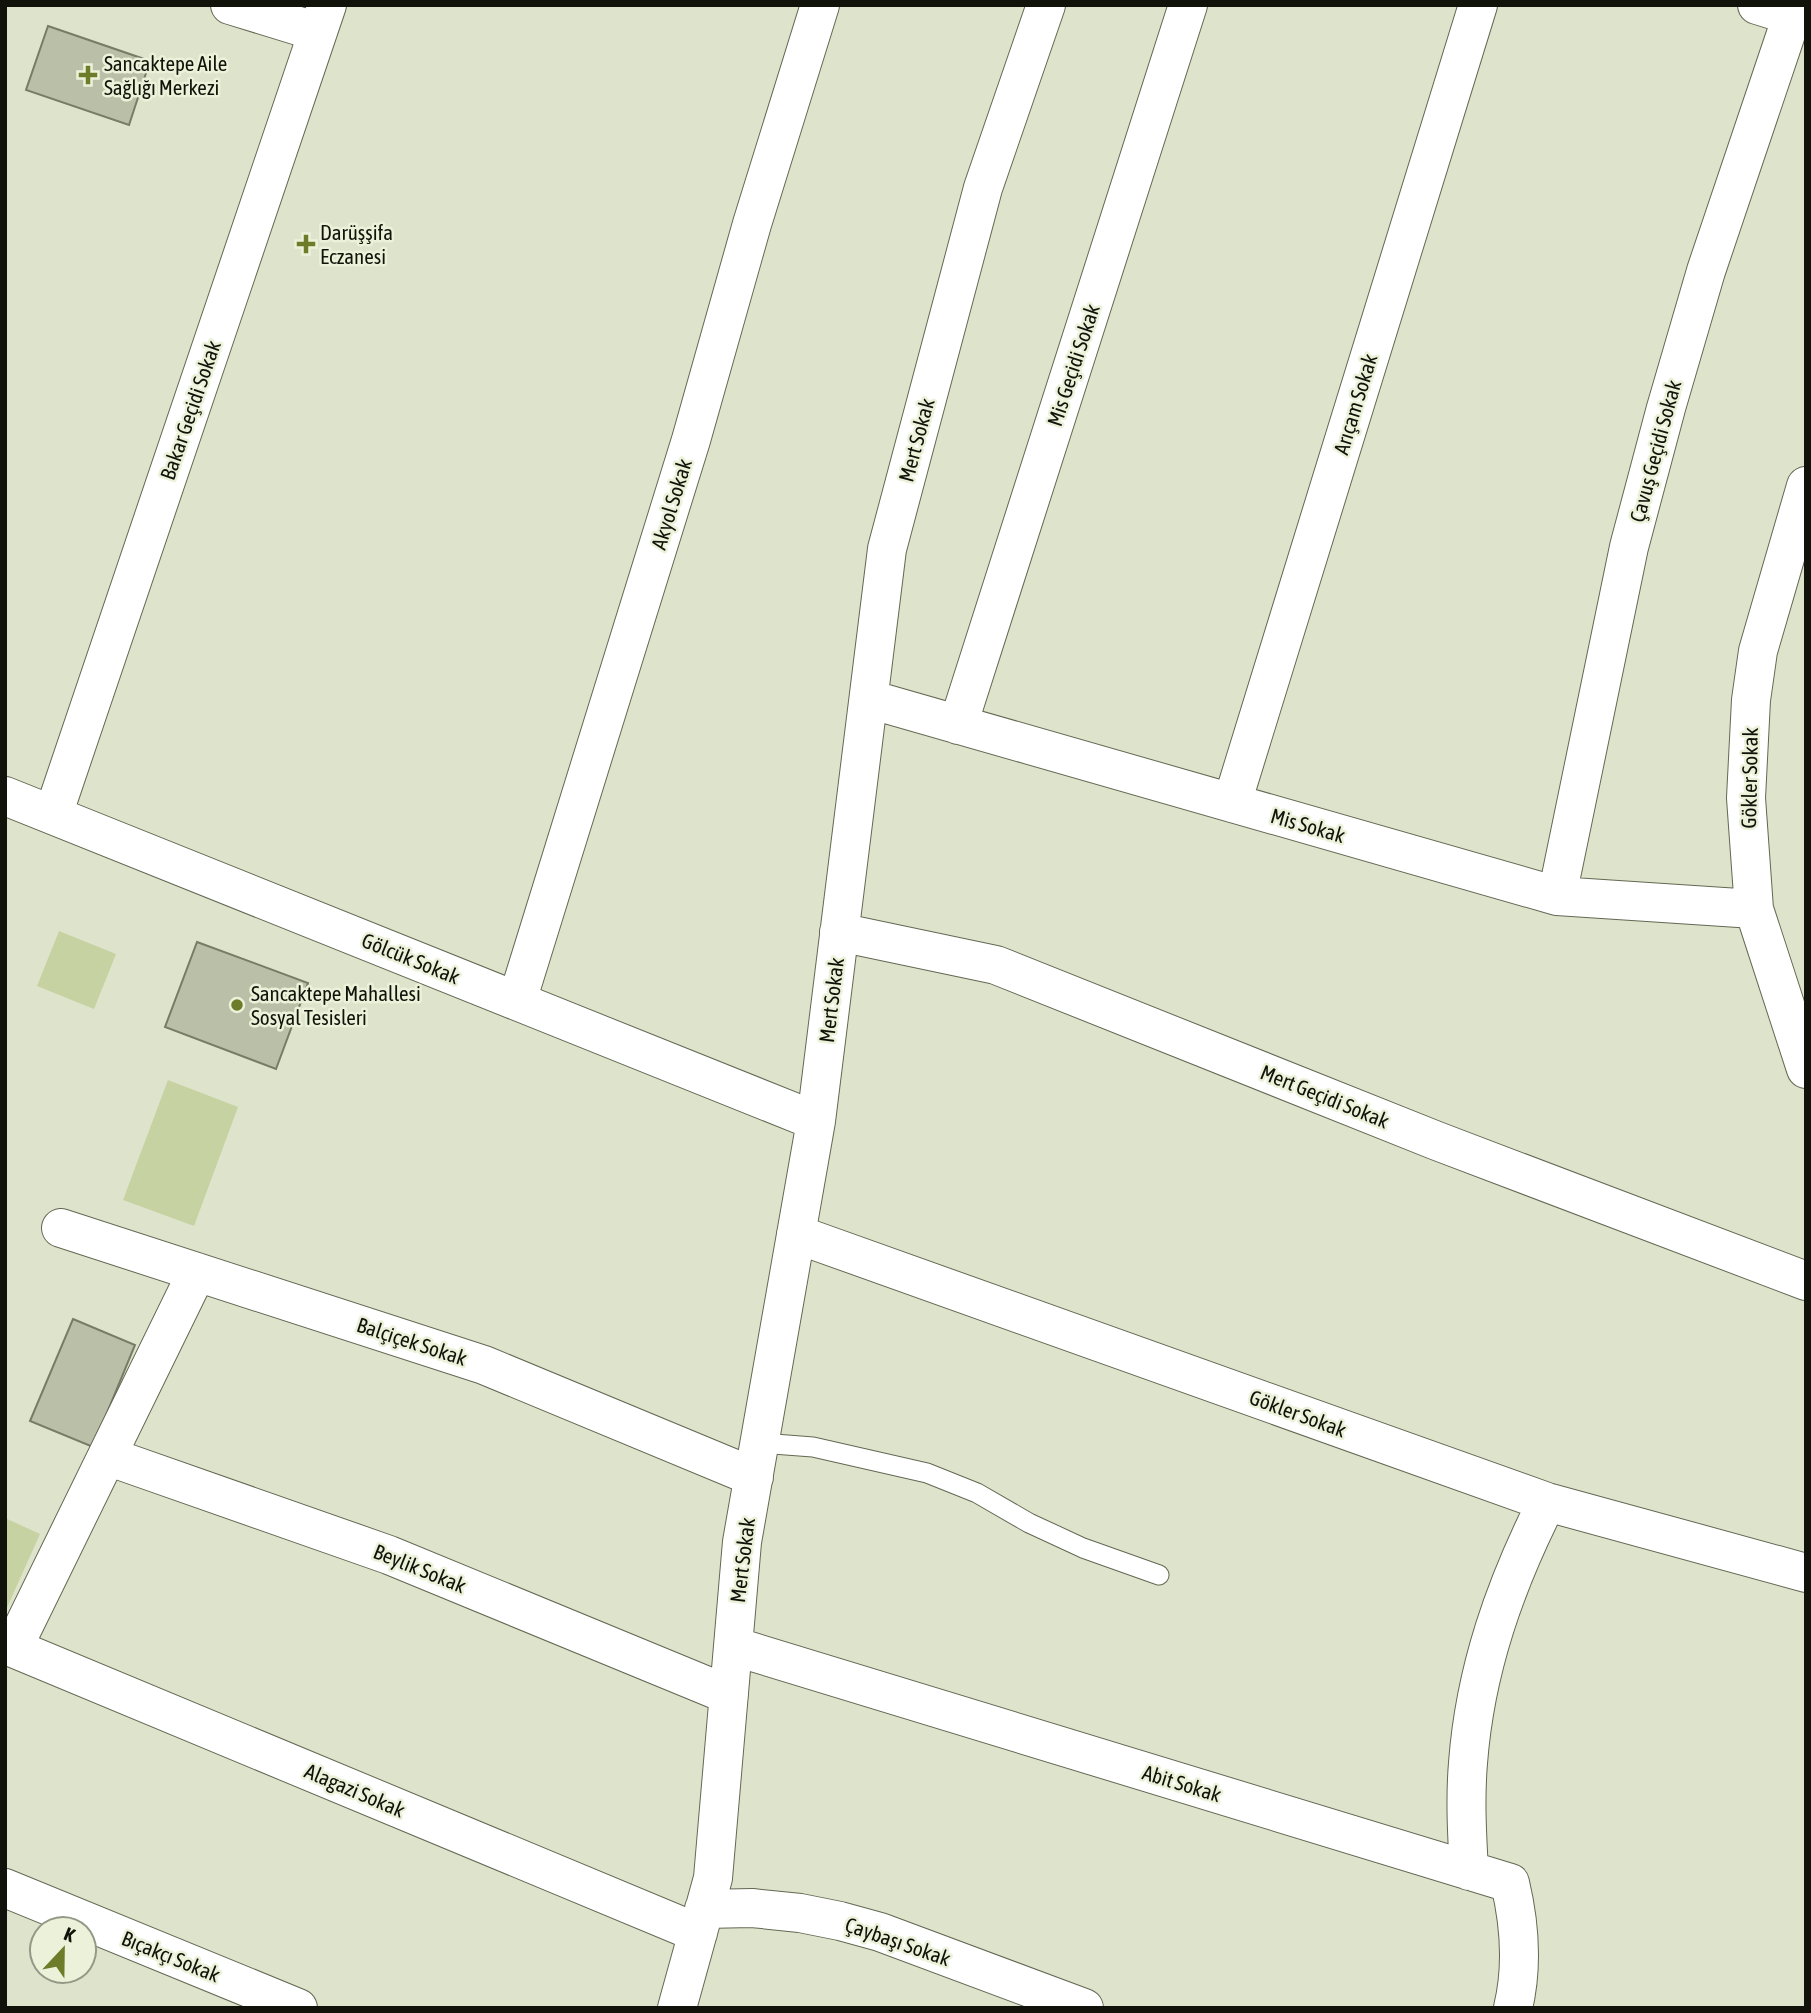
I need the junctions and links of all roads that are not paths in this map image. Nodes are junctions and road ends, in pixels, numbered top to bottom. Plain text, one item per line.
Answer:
1 (230, 5) edge
2 (820, 5) edge
3 (1046, 5) edge
4 (1188, 5) edge
5 (1478, 5) edge
6 (1785, 14) edge
7 (323, 19) edge
8 (1806, 486) edge
9 (1791, 589) edge
10 (869, 699) junction
11 (958, 725) junction
12 (5, 796) edge
13 (1232, 803) junction
14 (53, 815) junction
15 (1558, 897) junction
16 (1754, 909) junction
17 (839, 932) junction
18 (517, 1001) junction
19 (1806, 1069) edge
20 (816, 1121) junction
21 (61, 1228) dead end
22 (796, 1234) junction
23 (197, 1272) junction
24 (1806, 1280) edge
25 (107, 1457) junction
26 (757, 1460) junction
27 (1548, 1502) junction
28 (1806, 1573) edge
29 (1159, 1575) dead end
30 (733, 1646) junction
31 (729, 1695) junction
32 (1469, 1871) junction
33 (5, 1888) edge
34 (701, 1921) junction
35 (298, 2008) edge
36 (677, 2008) edge
37 (1084, 2008) edge
38 (1513, 2008) edge

1 - 7 street
2 - 18 street, Akyol Sokak
3 - 10 street, Mert Sokak
4 - 11 street, Mis Geçidi Sokak
5 - 13 street, Arıçam Sokak
6 - 15 street, Çavuş Geçidi Sokak
7 - 14 street, Bakar Geçidi Sokak
8 - 9 street, Gökler Sokak
9 - 16 street, Gökler Sokak
10 - 11 street, Mis Sokak
10 - 17 street, Mert Sokak
11 - 13 street, Mis Sokak
12 - 14 street, Gölcük Sokak
13 - 15 street, Mis Sokak
14 - 18 street, Gölcük Sokak
15 - 16 street, Mis Sokak
16 - 19 street, Gökler Sokak
17 - 20 street, Mert Sokak
17 - 24 street, Mert Geçidi Sokak
18 - 20 street, Gölcük Sokak
20 - 22 street, Mert Sokak
21 - 23 street, Balçiçek Sokak
22 - 26 street, Mert Sokak
22 - 27 street, Gökler Sokak
23 - 25 street
23 - 26 street, Balçiçek Sokak
25 - 31 street, Beylik Sokak
25 - 34 street, Alagazi Sokak
26 - 29 lane
26 - 30 street, Mert Sokak
27 - 28 street, Gökler Sokak
27 - 32 street
30 - 31 street, Mert Sokak
30 - 32 street, Abit Sokak
31 - 34 street, Mert Sokak
32 - 38 street, Abit Sokak
33 - 35 street, Bıçakçı Sokak
34 - 36 street, Mert Sokak
34 - 37 street, Çaybaşı Sokak

